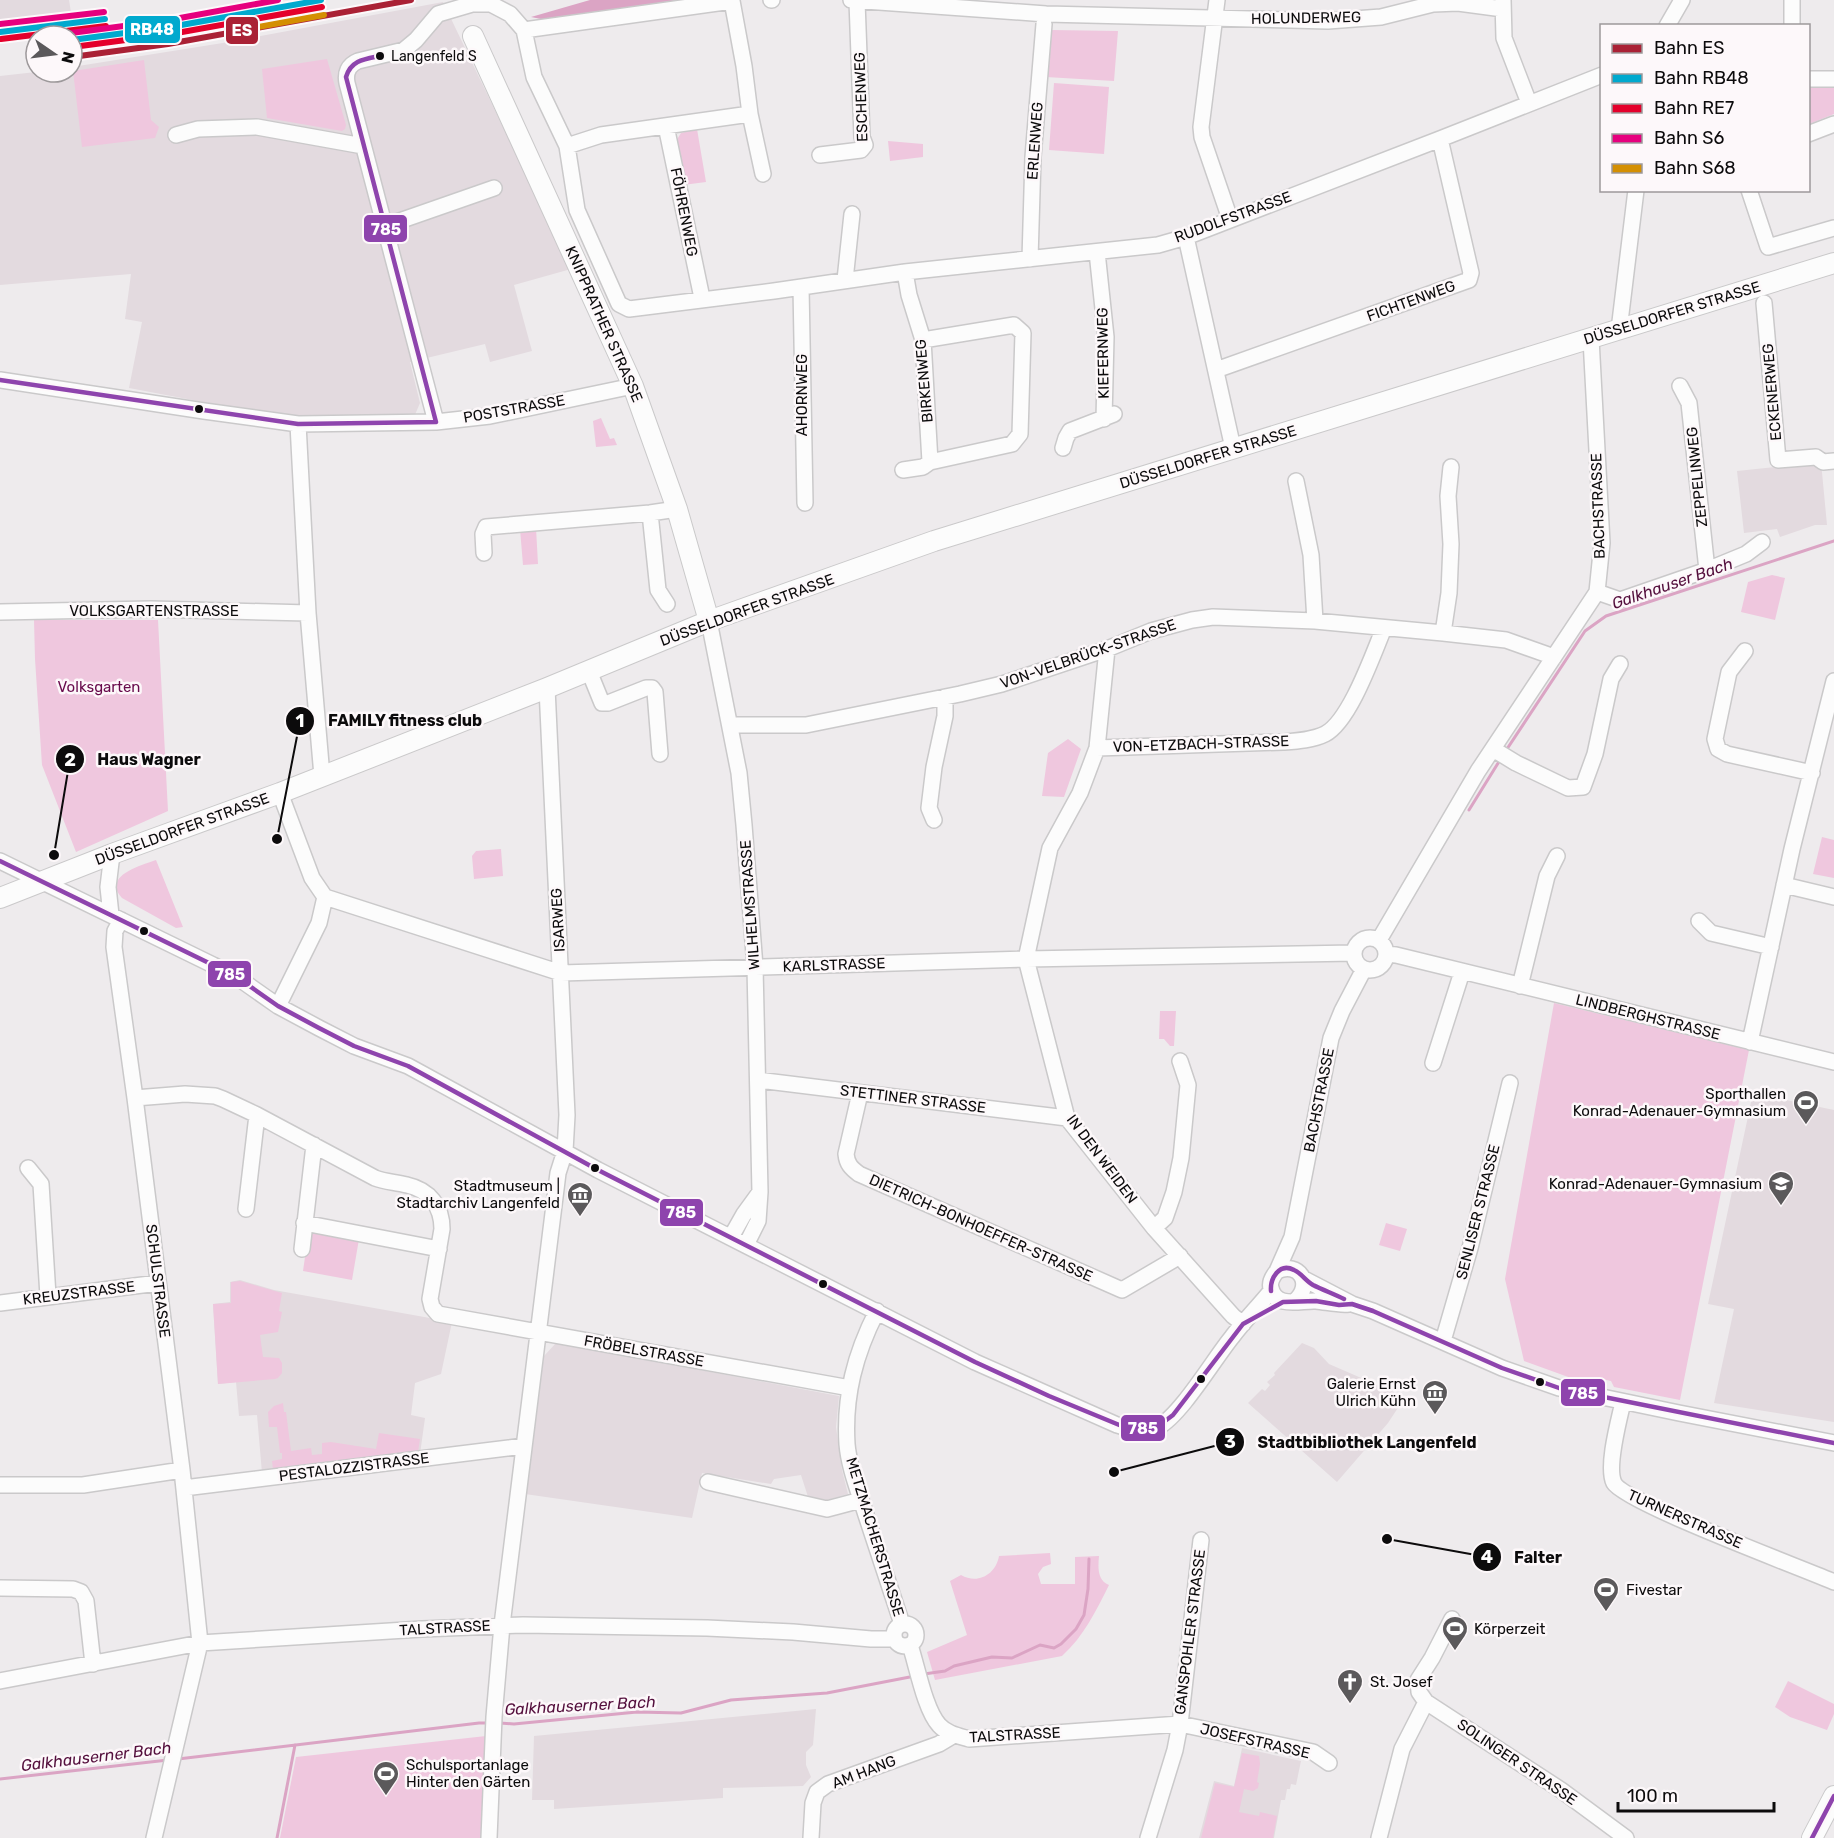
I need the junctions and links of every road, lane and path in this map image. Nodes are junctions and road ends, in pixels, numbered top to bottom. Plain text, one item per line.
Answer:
1 (851, 0) edge
2 (1217, 0) edge
3 (1682, 0) edge
4 (1792, 0) edge
5 (732, 1) edge
6 (857, 1) edge
7 (1503, 5) edge
8 (1214, 19) junction
9 (1044, 24) dead end
10 (1668, 24) edge
11 (1792, 24) edge
12 (524, 30) junction
13 (473, 36) dead end
14 (1600, 76) edge
15 (1810, 79) edge
16 (1834, 79) edge
17 (1529, 103) junction
18 (750, 114) junction
19 (1834, 124) edge
20 (666, 126) junction
21 (1810, 134) edge
22 (176, 135) dead end
23 (1440, 139) junction
24 (363, 146) junction
25 (567, 146) junction
26 (820, 155) dead end
27 (763, 174) dead end
28 (494, 188) dead end
29 (1636, 192) edge
30 (1750, 192) edge
31 (852, 214) dead end
32 (1230, 219) junction
33 (385, 226) junction
34 (1834, 228) edge
35 (1186, 237) junction
36 (1097, 252) junction
37 (1030, 259) junction
38 (1834, 263) edge
39 (905, 272) junction
40 (845, 280) junction
41 (801, 287) junction
42 (702, 298) junction
43 (1764, 303) dead end
44 (1619, 330) junction
45 (1591, 339) junction
46 (923, 340) junction
47 (1216, 370) junction
48 (0, 380) edge
49 (633, 386) junction
50 (1680, 386) dead end
51 (436, 422) junction
52 (298, 424) junction
53 (1063, 448) dead end
54 (1233, 448) junction
55 (1834, 461) edge
56 (930, 462) junction
57 (1452, 467) dead end
58 (903, 470) dead end
59 (1296, 481) dead end
60 (805, 503) dead end
61 (677, 509) junction
62 (650, 513) junction
63 (1762, 542) dead end
64 (484, 553) dead end
65 (1707, 570) junction
66 (1597, 592) junction
67 (667, 604) dead end
68 (0, 612) edge
69 (308, 613) junction
70 (709, 621) junction
71 (1315, 621) junction
72 (1384, 628) junction
73 (1443, 633) junction
74 (1107, 649) junction
75 (1745, 651) dead end
76 (1554, 657) junction
77 (1620, 664) dead end
78 (588, 671) junction
79 (1834, 681) edge
80 (547, 688) junction
81 (945, 697) junction
82 (730, 725) junction
83 (1097, 748) junction
84 (1493, 749) junction
85 (660, 754) dead end
86 (1812, 773) junction
87 (322, 776) junction
88 (280, 793) junction
89 (934, 820) dead end
90 (112, 854) junction
91 (1557, 856) dead end
92 (0, 861) edge
93 (43, 882) junction
94 (1784, 885) junction
95 (325, 897) junction
96 (1834, 897) edge
97 (0, 898) edge
98 (116, 917) junction
99 (1699, 921) dead end
100 (1379, 940) junction
101 (1771, 947) junction
102 (1354, 953) junction
103 (1386, 954) junction
104 (1026, 958) junction
105 (755, 967) junction
106 (1364, 969) junction
107 (1462, 972) junction
108 (561, 973) junction
109 (1520, 986) junction
110 (278, 1006) junction
111 (1750, 1042) junction
112 (1180, 1061) dead end
113 (1834, 1062) edge
114 (1433, 1063) dead end
115 (758, 1080) junction
116 (1510, 1083) dead end
117 (860, 1093) junction
118 (135, 1098) junction
119 (257, 1115) junction
120 (1067, 1118) junction
121 (314, 1145) junction
122 (565, 1151) junction
123 (28, 1168) dead end
124 (760, 1192) junction
125 (246, 1209) dead end
126 (304, 1223) junction
127 (1154, 1228) junction
128 (731, 1237) junction
129 (1292, 1237) junction
130 (746, 1245) junction
131 (302, 1249) dead end
132 (439, 1249) junction
133 (1180, 1256) junction
134 (1277, 1271) junction
135 (1301, 1276) junction
136 (158, 1282) junction
137 (1271, 1291) junction
138 (48, 1296) junction
139 (1289, 1301) junction
140 (0, 1303) edge
141 (1352, 1304) junction
142 (877, 1311) junction
143 (1243, 1324) junction
144 (538, 1331) junction
145 (1443, 1341) junction
146 (850, 1388) junction
147 (1623, 1402) junction
148 (1834, 1443) edge
149 (524, 1446) junction
150 (182, 1470) junction
151 (708, 1482) dead end
152 (0, 1485) edge
153 (184, 1488) junction
154 (861, 1500) junction
155 (1201, 1540) dead end
156 (1834, 1582) edge
157 (0, 1588) edge
158 (1452, 1619) dead end
159 (902, 1624) junction
160 (502, 1626) junction
161 (894, 1639) junction
162 (200, 1643) junction
163 (910, 1645) junction
164 (93, 1664) junction
165 (0, 1681) edge
166 (1426, 1702) junction
167 (1180, 1724) junction
168 (954, 1735) junction
169 (1329, 1763) dead end
170 (1834, 1796) edge
171 (154, 1838) edge
172 (489, 1838) edge
173 (811, 1838) edge
174 (1148, 1838) edge
175 (1378, 1838) edge
176 (1626, 1838) edge
177 (1812, 1838) edge

1 - 6 street, HOLUNDERWEG
2 - 8 street
3 - 10 street
4 - 11 street
5 - 12 street
5 - 18 street
6 - 8 street, HOLUNDERWEG
6 - 26 street, ESCHENWEG
7 - 8 street, HOLUNDERWEG
7 - 17 street
8 - 32 street
9 - 37 street, ERLENWEG
12 - 24 street
12 - 25 street, RUDOLFSTRASSE
13 - 49 main road, KNIPPRATHER STRASSE
14 - 17 street, RUDOLFSTRASSE
15 - 16 street
17 - 23 street, RUDOLFSTRASSE
18 - 20 street
18 - 27 street
19 - 21 street
20 - 25 street
20 - 42 street, FÖHRENWEG
22 - 24 street
23 - 32 street, RUDOLFSTRASSE
23 - 47 street, FICHTENWEG
24 - 33 street
25 - 42 street, RUDOLFSTRASSE
28 - 33 street
29 - 44 street
30 - 34 street
31 - 40 street
32 - 35 street, RUDOLFSTRASSE
33 - 51 street
35 - 36 street, RUDOLFSTRASSE
35 - 47 street
36 - 37 street, RUDOLFSTRASSE
36 - 53 street, KIEFERNWEG
37 - 39 street, RUDOLFSTRASSE
38 - 44 main road, DÜSSELDORFER STRASSE
39 - 40 street, RUDOLFSTRASSE
39 - 46 street, BIRKENWEG
40 - 41 street, RUDOLFSTRASSE
41 - 42 street, RUDOLFSTRASSE
41 - 60 street, AHORNWEG
43 - 55 street, ECKENERWEG
44 - 45 main road, DÜSSELDORFER STRASSE
45 - 54 main road, DÜSSELDORFER STRASSE
45 - 66 street, BACHSTRASSE
46 - 56 street, BIRKENWEG
46 - 56 street
47 - 54 street
48 - 52 street, POSTSTRASSE
49 - 51 street, POSTSTRASSE
49 - 61 main road, KNIPPRATHER STRASSE
50 - 65 street, ZEPPELINWEG
51 - 52 street, POSTSTRASSE
52 - 69 street
54 - 70 main road, DÜSSELDORFER STRASSE
56 - 58 street
57 - 73 street
59 - 71 street
61 - 62 street
61 - 70 main road, KNIPPRATHER STRASSE
62 - 64 street
62 - 67 street
63 - 65 street
65 - 66 street
66 - 76 street, BACHSTRASSE
68 - 69 street, VOLKSGARTENSTRASSE
69 - 87 street
70 - 78 main road, DÜSSELDORFER STRASSE
70 - 82 street, WILHELMSTRASSE
71 - 72 street, VON-VELBRÜCK-STRASSE
71 - 74 street, VON-VELBRÜCK-STRASSE
72 - 73 street, VON-VELBRÜCK-STRASSE
72 - 83 street, VON-ETZBACH-STRASSE
73 - 76 street, VON-VELBRÜCK-STRASSE
74 - 81 street, VON-VELBRÜCK-STRASSE
74 - 83 street
75 - 86 street
76 - 84 street, BACHSTRASSE
77 - 84 street
78 - 80 main road, DÜSSELDORFER STRASSE
78 - 85 street
79 - 86 street
80 - 87 main road, DÜSSELDORFER STRASSE
80 - 108 street, ISARWEG
81 - 82 street, VON-VELBRÜCK-STRASSE
81 - 89 street
82 - 105 street, WILHELMSTRASSE
83 - 104 street
84 - 100 street, BACHSTRASSE
86 - 94 street
87 - 88 main road, DÜSSELDORFER STRASSE
88 - 90 main road, DÜSSELDORFER STRASSE
88 - 95 street
90 - 93 main road, DÜSSELDORFER STRASSE
90 - 98 street, SCHULSTRASSE
91 - 109 street
92 - 93 street
93 - 97 main road, DÜSSELDORFER STRASSE
93 - 98 street
94 - 96 street
94 - 101 street
95 - 108 street, KARLSTRASSE
95 - 110 street
98 - 110 street
98 - 118 street, SCHULSTRASSE
99 - 101 street
100 - 102 street
100 - 103 street
101 - 111 street
102 - 104 street, KARLSTRASSE
102 - 106 street
103 - 106 street
103 - 107 street, LINDBERGHSTRASSE
104 - 105 street, KARLSTRASSE
104 - 120 street, IN DEN WEIDEN
105 - 108 street, KARLSTRASSE
105 - 115 street, WILHELMSTRASSE
106 - 129 street, BACHSTRASSE
107 - 109 street, LINDBERGHSTRASSE
107 - 114 street
108 - 122 street, ISARWEG
109 - 111 street, LINDBERGHSTRASSE
110 - 122 street
111 - 113 street, LINDBERGHSTRASSE
112 - 127 street
115 - 117 street, STETTINER STRASSE
115 - 124 street, WILHELMSTRASSE
116 - 145 street, SENLISER STRASSE
117 - 120 street, STETTINER STRASSE
117 - 133 street, DIETRICH-BONHOEFFER-STRASSE
118 - 119 street
118 - 136 street, SCHULSTRASSE
119 - 121 street
119 - 125 street
120 - 127 street, IN DEN WEIDEN
121 - 126 street
121 - 132 street
122 - 128 street
122 - 144 street, ISARWEG
123 - 138 street
124 - 128 street
124 - 130 street, WILHELMSTRASSE
126 - 131 street
126 - 132 street
127 - 133 street, IN DEN WEIDEN
128 - 130 street
129 - 134 street, BACHSTRASSE
129 - 135 street, BACHSTRASSE
130 - 142 street
132 - 144 street, FRÖBELSTRASSE
133 - 143 street, IN DEN WEIDEN
134 - 135 street
134 - 137 street
135 - 139 street
135 - 141 street
136 - 138 street, KREUZSTRASSE
136 - 150 street, SCHULSTRASSE
137 - 139 street
137 - 143 street
138 - 140 street, KREUZSTRASSE
139 - 141 street
139 - 143 street
141 - 145 street
142 - 143 street
142 - 146 street, METZMACHERSTRASSE
144 - 146 street, FRÖBELSTRASSE
144 - 149 street, ISARWEG
145 - 147 street
146 - 154 street, METZMACHERSTRASSE
147 - 148 street
147 - 156 street, TURNERSTRASSE
149 - 153 street, PESTALOZZISTRASSE
149 - 160 street, ISARWEG
150 - 152 street
150 - 153 street, SCHULSTRASSE
151 - 154 street
153 - 162 street, SCHULSTRASSE
154 - 159 street, METZMACHERSTRASSE
155 - 167 street, GANSPOHLER STRASSE
157 - 164 street
158 - 166 street
159 - 161 street
159 - 163 street
160 - 161 street, TALSTRASSE
160 - 162 street, TALSTRASSE
160 - 172 street, ISARWEG
161 - 163 street
162 - 164 street, TALSTRASSE
162 - 171 street, SCHULSTRASSE
163 - 168 street, TALSTRASSE
164 - 165 street, TALSTRASSE
166 - 175 street
166 - 176 street, SOLINGER STRASSE
167 - 168 street, TALSTRASSE
167 - 169 street, JOSEFSTRASSE
167 - 174 street, GANSPOHLER STRASSE
168 - 173 street, AM HANG
170 - 177 main road

